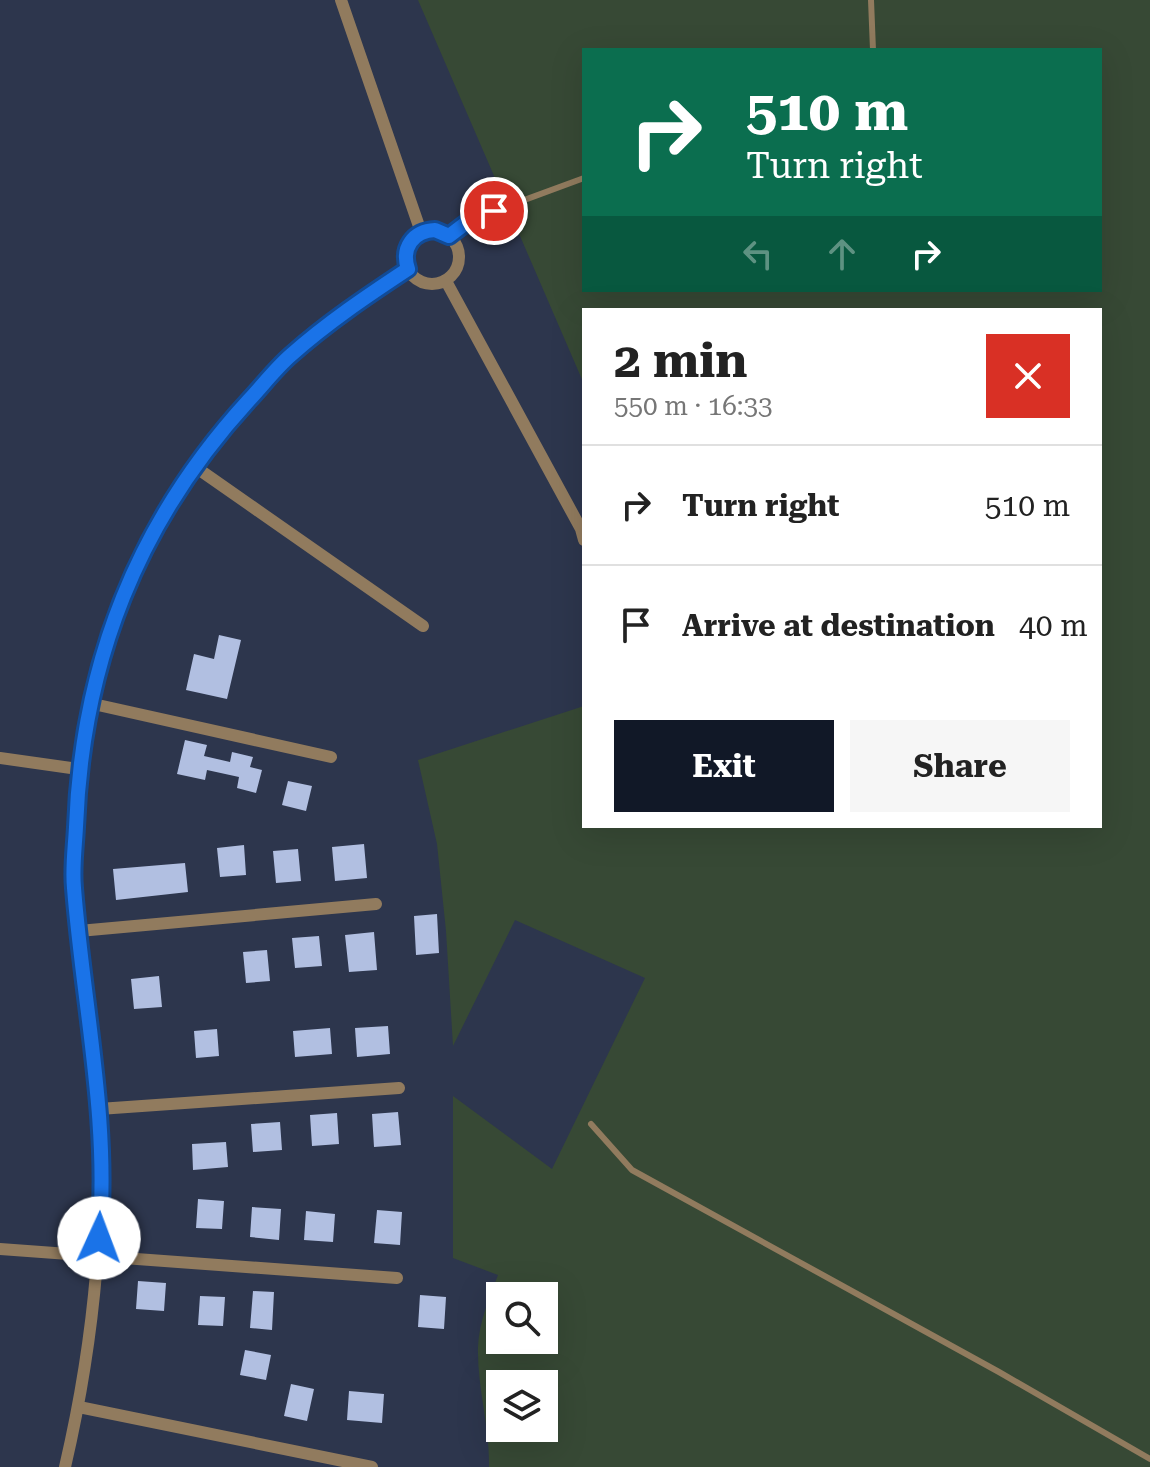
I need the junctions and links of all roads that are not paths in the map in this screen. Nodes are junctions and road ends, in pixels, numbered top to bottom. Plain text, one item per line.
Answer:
1 (341, 0) edge
2 (871, 0) edge
3 (873, 48) edge
4 (582, 179) edge
5 (421, 232) junction
6 (449, 236) junction
7 (408, 269) junction
8 (446, 281) junction
9 (194, 466) junction
10 (582, 533) edge
11 (423, 626) dead end
12 (89, 703) junction
13 (331, 757) dead end
14 (0, 758) edge
15 (78, 769) junction
16 (376, 904) dead end
17 (79, 931) junction
18 (399, 1088) dead end
19 (99, 1109) junction
20 (591, 1124) dead end
21 (0, 1249) edge
22 (97, 1257) junction
23 (397, 1278) dead end
24 (79, 1407) junction
25 (1150, 1459) edge
26 (65, 1467) edge
27 (372, 1467) edge

1 - 5 street
2 - 3 lane
4 - 6 lane
5 - 6 street
5 - 7 street
6 - 8 street
7 - 8 street
7 - 9 street
8 - 10 street
9 - 11 street
9 - 12 street
12 - 13 street
12 - 15 street
14 - 15 street
15 - 17 street
16 - 17 street
17 - 19 street
18 - 19 street
19 - 22 street
20 - 25 lane
21 - 22 street
22 - 23 street
22 - 24 street
24 - 26 street
24 - 27 street

